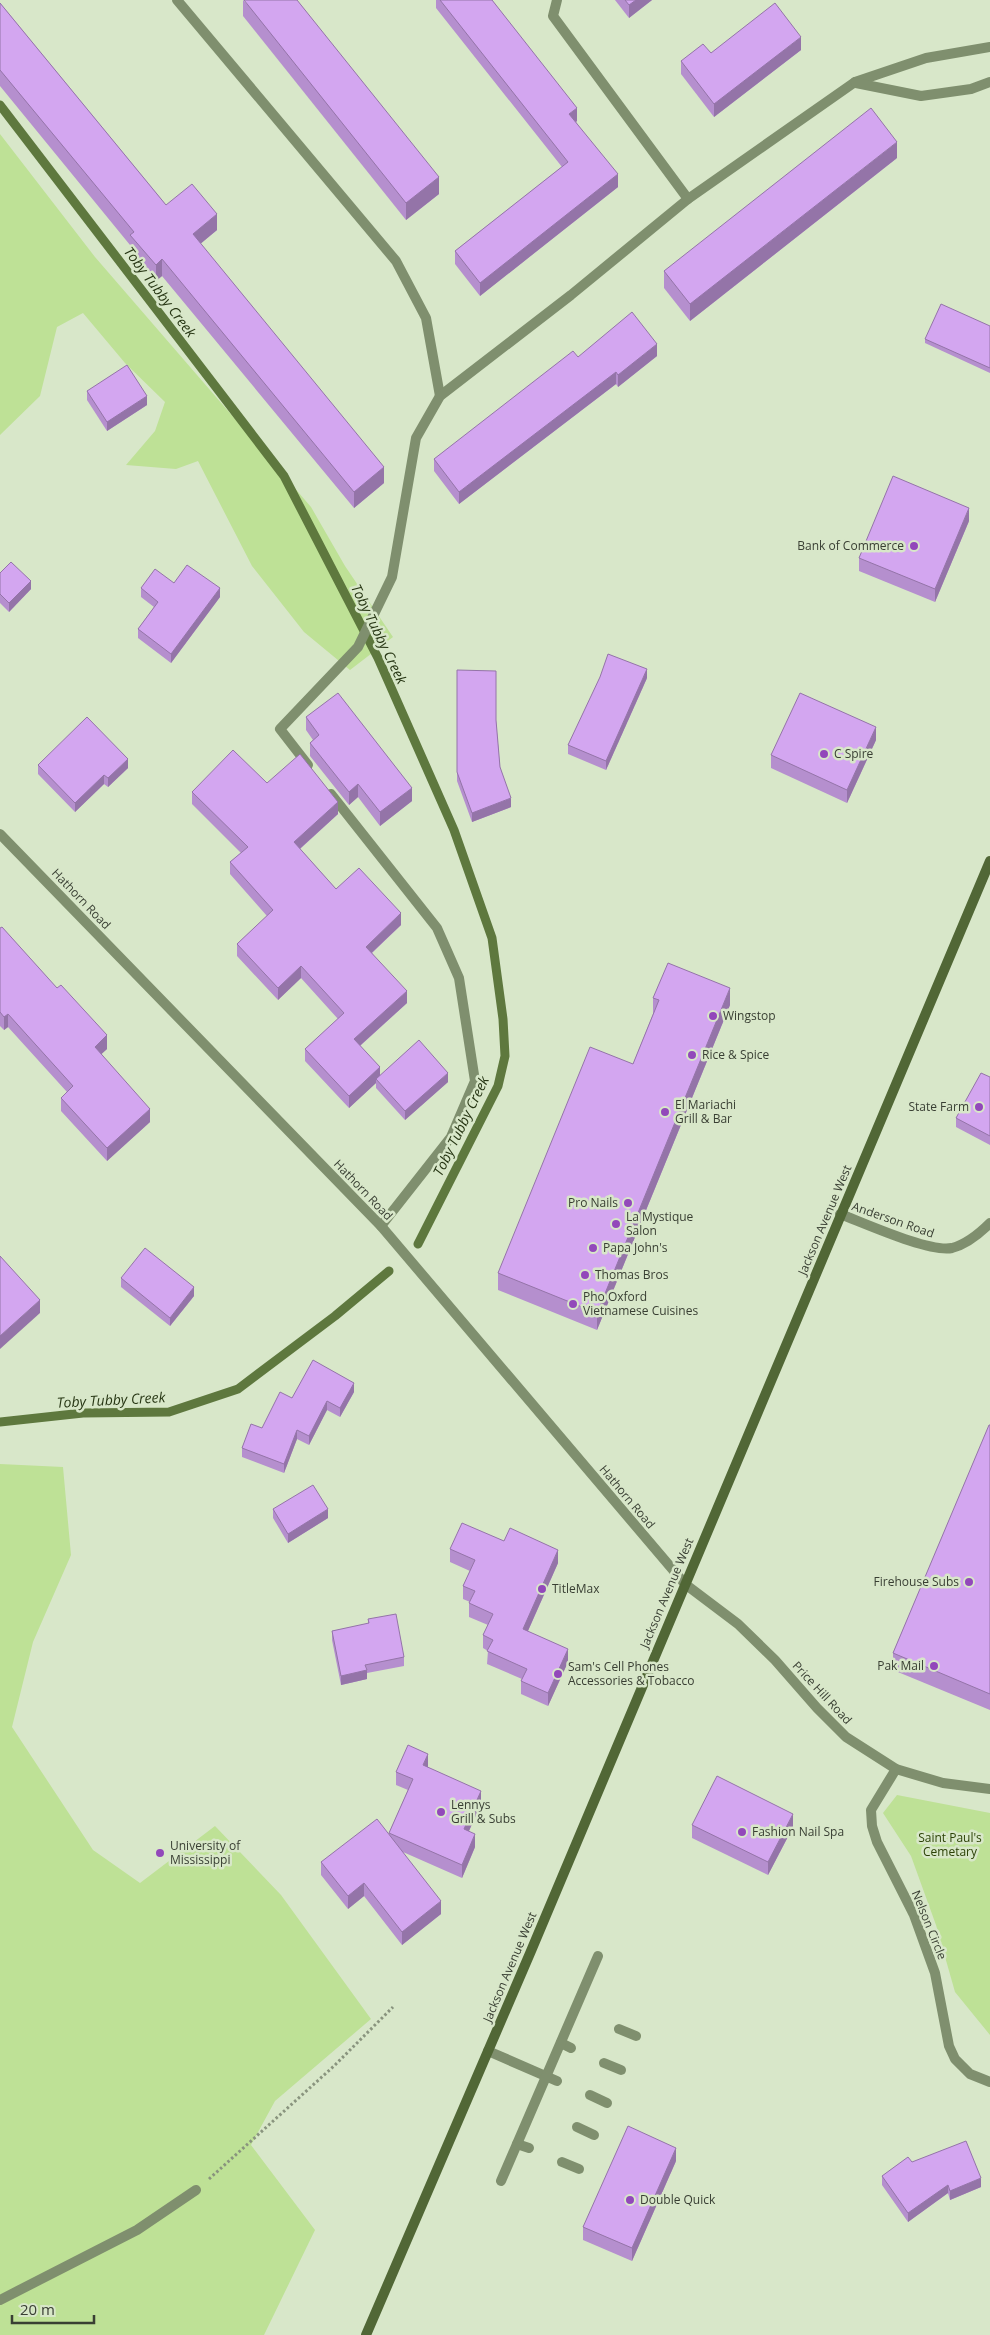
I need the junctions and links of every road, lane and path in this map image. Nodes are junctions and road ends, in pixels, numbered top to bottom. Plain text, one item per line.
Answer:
1 (177, 0) edge
2 (557, 0) edge
3 (990, 47) edge
4 (855, 82) junction
5 (990, 82) edge
6 (688, 199) junction
7 (440, 396) junction
8 (315, 774) edge
9 (326, 788) edge
10 (0, 834) edge
11 (990, 861) edge
12 (840, 1214) junction
13 (990, 1223) edge
14 (381, 1226) junction
15 (685, 1584) junction
16 (896, 1769) junction
17 (990, 1789) edge
18 (598, 1956) dead end
19 (393, 2007) dead end
20 (574, 2010) junction
21 (585, 2014) dead end
22 (619, 2029) dead end
23 (636, 2036) dead end
24 (560, 2043) junction
25 (572, 2048) dead end
26 (488, 2051) junction
27 (604, 2063) dead end
28 (621, 2070) dead end
29 (546, 2076) junction
30 (558, 2080) dead end
31 (990, 2082) edge
32 (590, 2095) dead end
33 (607, 2103) dead end
34 (532, 2108) junction
35 (543, 2113) dead end
36 (577, 2127) dead end
37 (594, 2135) dead end
38 (517, 2144) junction
39 (528, 2148) dead end
40 (562, 2162) dead end
41 (579, 2169) dead end
42 (501, 2181) dead end
43 (196, 2190) joint
44 (0, 2300) edge
45 (366, 2335) edge

1 - 7 street
2 - 6 street
3 - 4 street
4 - 5 street
4 - 6 street
6 - 7 street
7 - 8 street
9 - 14 street
10 - 14 street, Hathorn Road
11 - 12 main road, Jackson Avenue West
12 - 13 street, Anderson Road
12 - 15 main road, Jackson Avenue West
14 - 15 street, Hathorn Road
15 - 16 street, Price Hill Road
15 - 26 main road, Jackson Avenue West
16 - 17 street, Price Hill Road
16 - 31 street, Nelson Circle
18 - 20 street
19 - 43 path
20 - 21 street
20 - 24 street
22 - 23 street
24 - 25 street
24 - 29 street
26 - 29 street
26 - 45 main road, Jackson Avenue West
27 - 28 street
29 - 30 street
29 - 34 street
32 - 33 street
34 - 35 street
34 - 38 street
36 - 37 street
38 - 39 street
38 - 42 street
40 - 41 street
43 - 44 street

